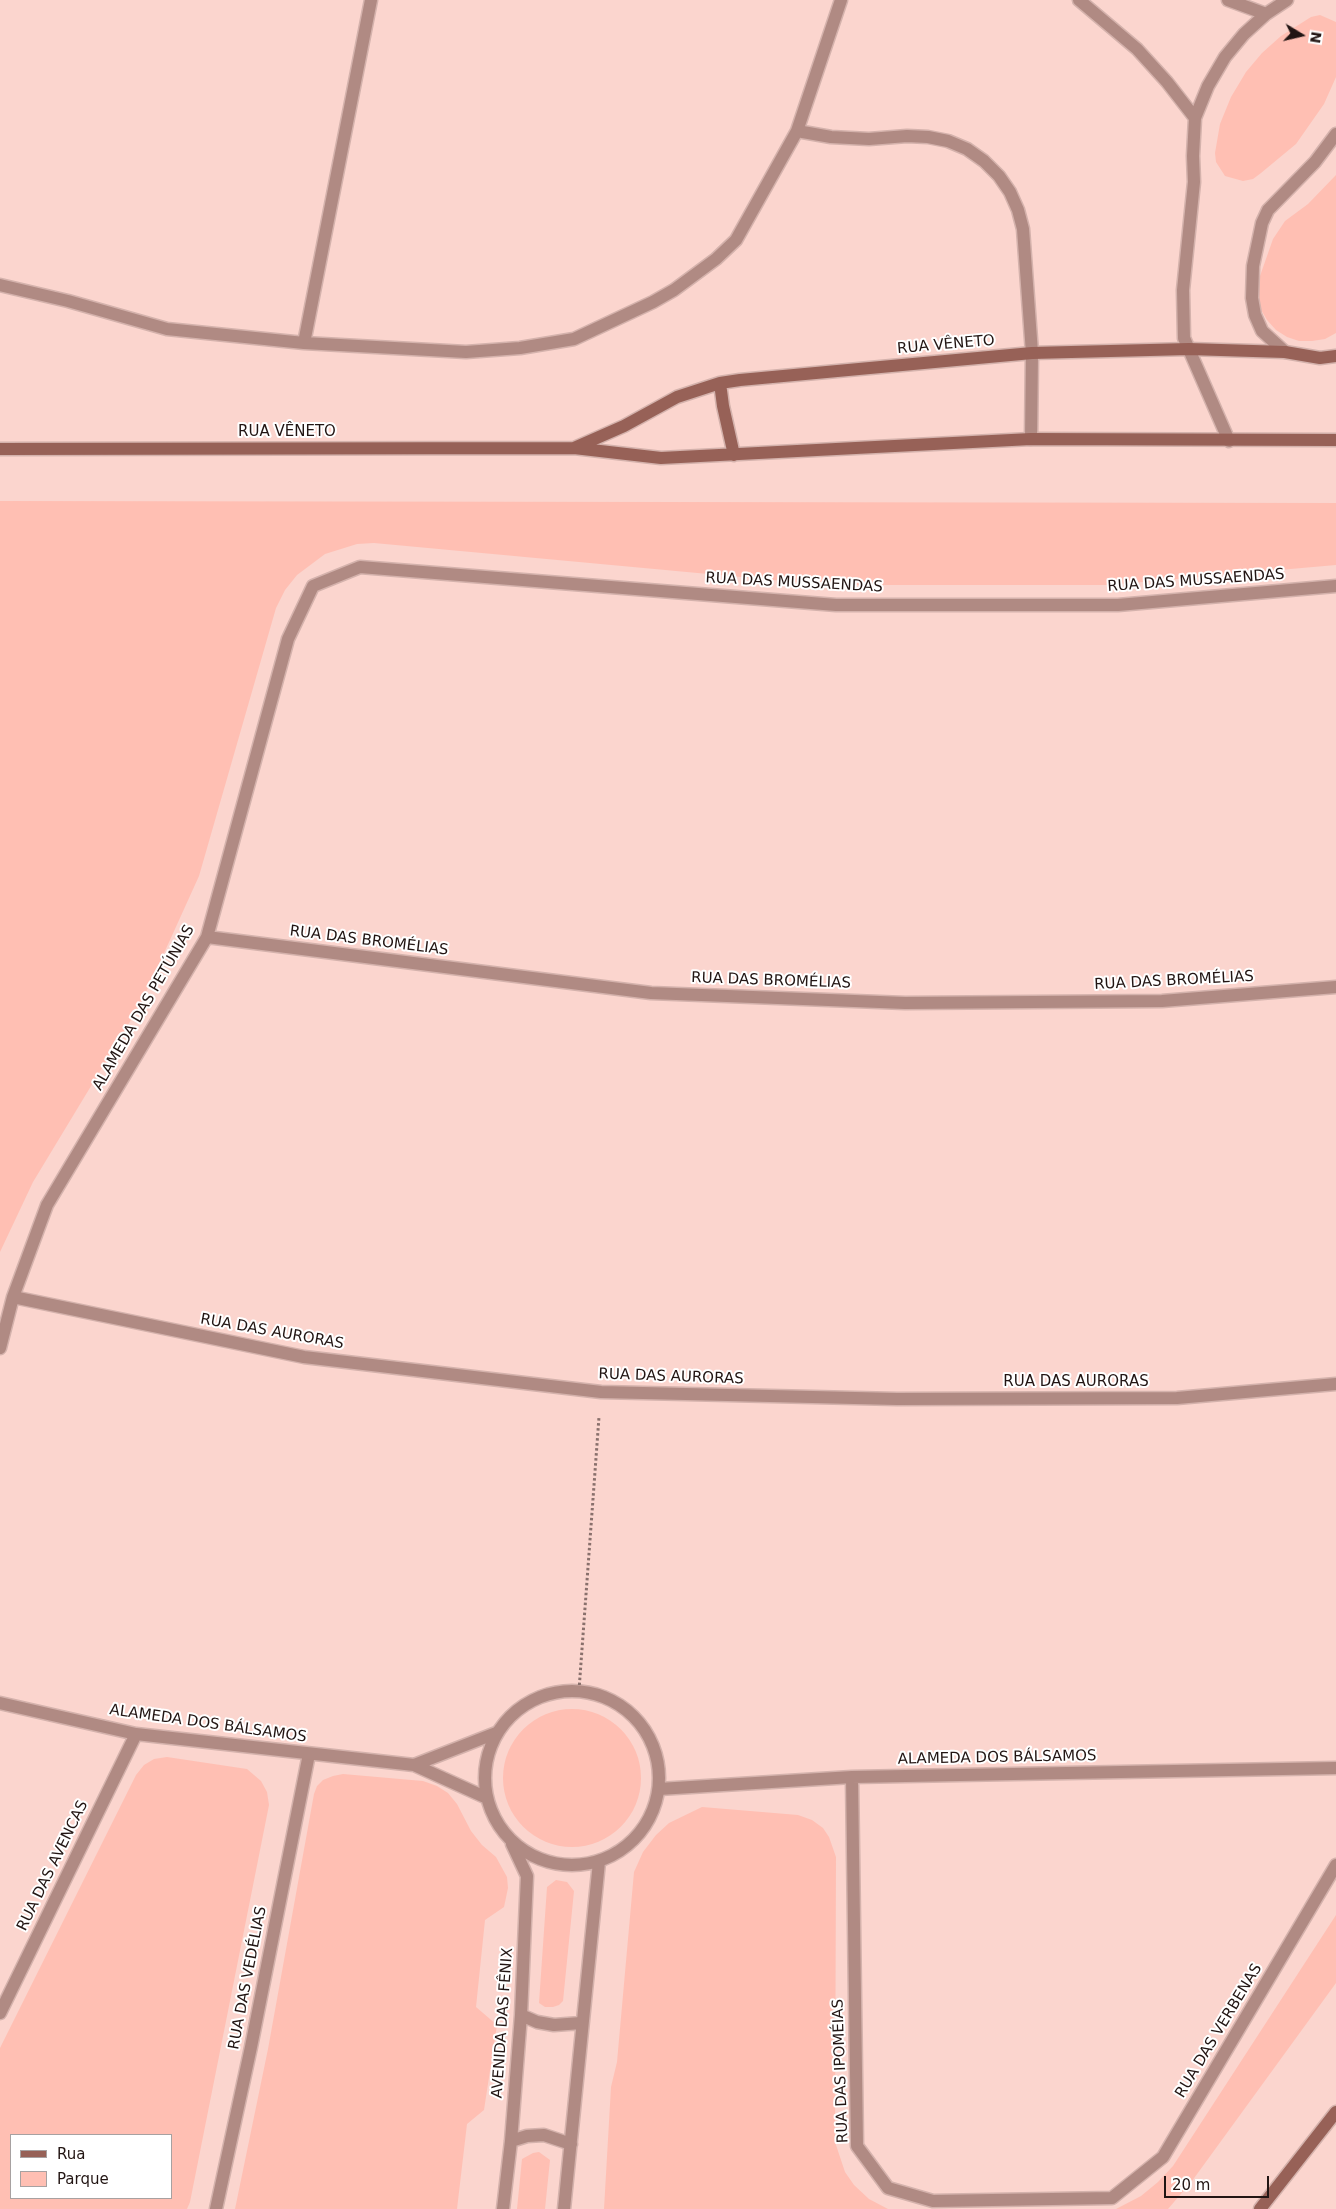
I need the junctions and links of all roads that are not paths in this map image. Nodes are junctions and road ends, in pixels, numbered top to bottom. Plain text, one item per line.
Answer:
1 (371, 0) edge
2 (841, 0) edge
3 (1078, 0) edge
4 (1228, 0) edge
5 (1287, 0) edge
6 (1266, 14) junction
7 (1196, 118) junction
8 (797, 131) junction
9 (1336, 134) edge
10 (0, 286) edge
11 (304, 343) junction
12 (1189, 349) junction
13 (1285, 352) junction
14 (1032, 353) junction
15 (1336, 356) edge
16 (720, 383) junction
17 (1031, 439) junction
18 (1336, 440) edge
19 (1229, 441) junction
20 (0, 448) edge
21 (574, 448) junction
22 (734, 455) junction
23 (313, 586) joint
24 (1336, 586) edge
25 (207, 937) junction
26 (1336, 987) edge
27 (13, 1297) junction
28 (0, 1348) edge
29 (1336, 1384) edge
30 (0, 1703) edge
31 (496, 1733) junction
32 (136, 1734) junction
33 (309, 1754) junction
34 (414, 1765) junction
35 (1336, 1768) edge
36 (852, 1777) junction
37 (659, 1789) junction
38 (486, 1798) junction
39 (511, 1841) junction
40 (599, 1862) junction
41 (1336, 1866) edge
42 (0, 2013) edge
43 (521, 2015) junction
44 (582, 2023) junction
45 (1336, 2112) edge
46 (511, 2141) junction
47 (571, 2144) junction
48 (1112, 2198) joint
49 (216, 2209) edge
50 (503, 2209) edge
51 (564, 2209) edge
52 (1260, 2209) edge

1 - 11 street
2 - 8 street
3 - 7 street
4 - 6 street
5 - 6 street
6 - 7 street
7 - 12 street
8 - 11 street
8 - 14 street
9 - 13 street
10 - 11 street
12 - 13 street, RUA VÊNETO
12 - 14 street, RUA VÊNETO
12 - 19 street
13 - 15 street, RUA VÊNETO
14 - 16 street, RUA VÊNETO
14 - 17 street
16 - 21 street, RUA VÊNETO
16 - 22 street
17 - 19 street, RUA VÊNETO
17 - 22 street, RUA VÊNETO
18 - 19 street, RUA VÊNETO
20 - 21 street, RUA VÊNETO
21 - 22 street, RUA VÊNETO
23 - 24 street, RUA DAS MUSSAENDAS
23 - 25 street, ALAMEDA DAS PETÚNIAS
25 - 26 street, RUA DAS BROMÉLIAS
25 - 27 street, ALAMEDA DAS PETÚNIAS
27 - 28 street, ALAMEDA DAS PETÚNIAS
27 - 29 street, RUA DAS AURORAS
30 - 32 street, ALAMEDA DOS BÁLSAMOS
31 - 34 street, ALAMEDA DOS BÁLSAMOS
31 - 37 street, ALAMEDA DOS BÁLSAMOS
31 - 38 street, ALAMEDA DOS BÁLSAMOS
32 - 33 street, ALAMEDA DOS BÁLSAMOS
32 - 42 street, RUA DAS AVENCAS
33 - 34 street, ALAMEDA DOS BÁLSAMOS
33 - 49 street, RUA DAS VEDÉLIAS
34 - 38 street, ALAMEDA DOS BÁLSAMOS
35 - 36 street, ALAMEDA DOS BÁLSAMOS
36 - 37 street, ALAMEDA DOS BÁLSAMOS
36 - 48 street, RUA DAS IPOMÉIAS
37 - 40 street, ALAMEDA DOS BÁLSAMOS
38 - 39 street, ALAMEDA DOS BÁLSAMOS
39 - 40 street, ALAMEDA DOS BÁLSAMOS
39 - 43 street, AVENIDA DAS FÊNIX
40 - 44 street
41 - 48 street, RUA DAS VERBENAS
43 - 44 street
43 - 46 street, AVENIDA DAS FÊNIX
44 - 47 street
45 - 52 street
46 - 47 street
46 - 50 street, AVENIDA DAS FÊNIX
47 - 51 street

